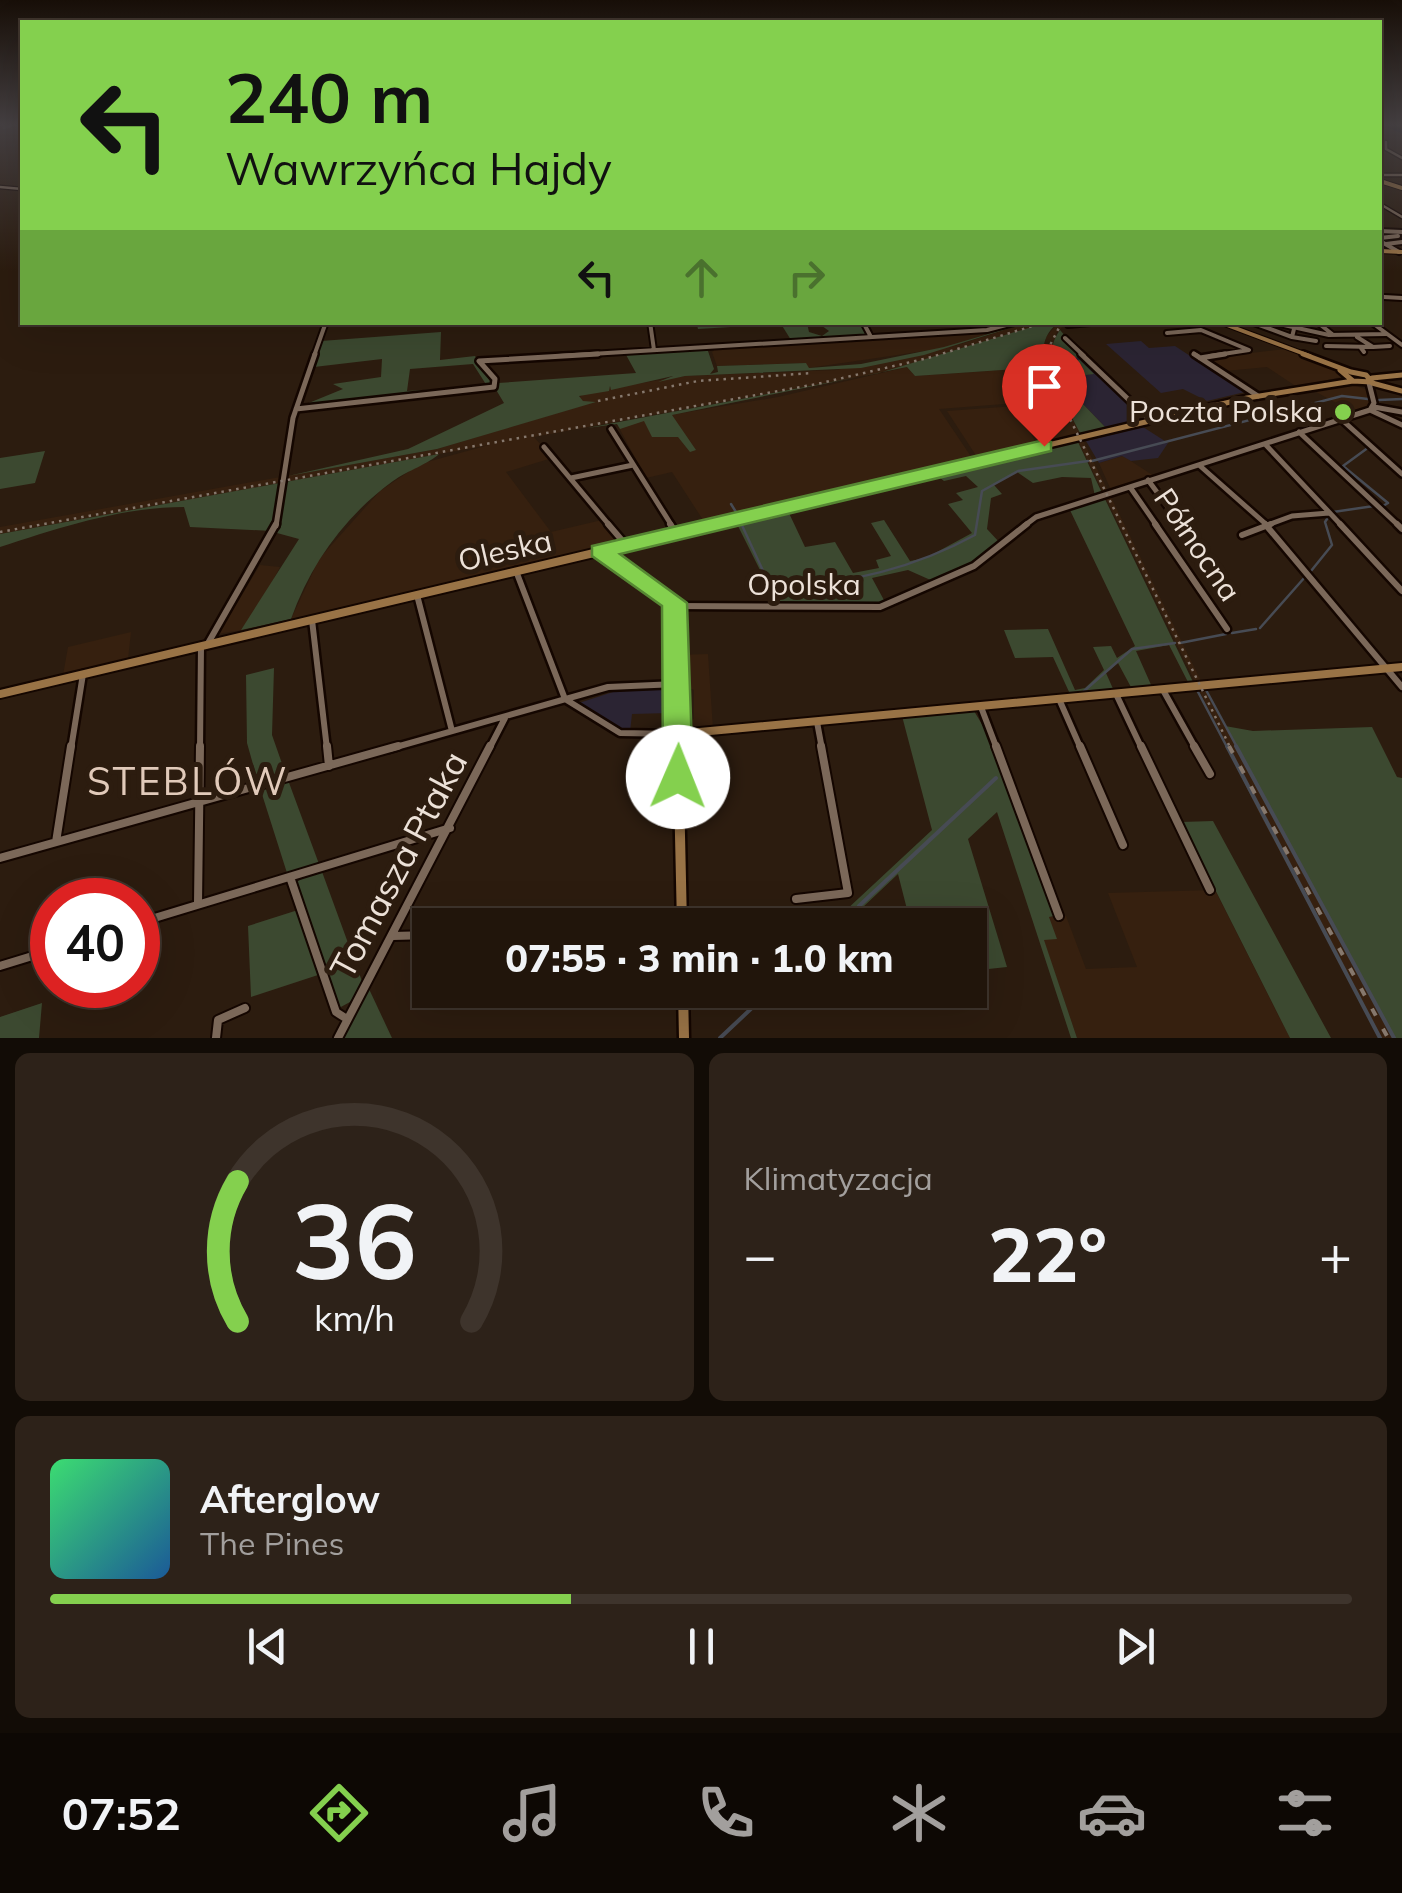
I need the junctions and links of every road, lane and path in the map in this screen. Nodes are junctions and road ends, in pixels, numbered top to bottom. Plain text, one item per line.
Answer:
1 (1384, 240) edge
2 (1401, 244) edge
3 (1384, 297) dead end
4 (1401, 299) edge
5 (325, 325) edge
6 (650, 325) edge
7 (865, 325) edge
8 (995, 325) edge
9 (1227, 325) edge
10 (1260, 325) edge
11 (1280, 325) edge
12 (1293, 325) edge
13 (1321, 325) edge
14 (1375, 325) edge
15 (1296, 330) junction
16 (1166, 333) dead end
17 (1386, 334) junction
18 (871, 336) junction
19 (1292, 336) junction
20 (1334, 336) junction
21 (1356, 336) junction
22 (1065, 338) dead end
23 (1316, 341) dead end
24 (1402, 345) edge
25 (1326, 346) dead end
26 (1390, 346) dead end
27 (1374, 347) junction
28 (654, 350) junction
29 (1402, 375) edge
30 (1360, 379) junction
31 (1258, 396) junction
32 (296, 408) junction
33 (1372, 408) junction
34 (1402, 412) edge
35 (1341, 420) junction
36 (1152, 421) junction
37 (1402, 426) edge
38 (611, 429) dead end
39 (1299, 432) junction
40 (1265, 444) junction
41 (544, 446) dead end
42 (1198, 464) junction
43 (634, 465) junction
44 (1402, 474) edge
45 (571, 478) junction
46 (1148, 480) junction
47 (1130, 486) junction
48 (1329, 513) junction
49 (1266, 526) junction
50 (1402, 529) edge
51 (676, 533) junction
52 (1242, 536) dead end
53 (1194, 544) dead end
54 (626, 545) junction
55 (601, 551) junction
56 (516, 571) junction
57 (1402, 591) edge
58 (418, 595) junction
59 (675, 606) junction
60 (312, 620) junction
61 (1227, 629) dead end
62 (204, 646) junction
63 (1402, 667) edge
64 (1386, 668) junction
65 (82, 674) junction
66 (678, 684) junction
67 (1402, 687) edge
68 (1163, 690) junction
69 (0, 694) edge
70 (1116, 694) junction
71 (565, 699) junction
72 (1059, 700) junction
73 (982, 706) junction
74 (505, 717) junction
75 (816, 722) junction
76 (452, 731) junction
77 (678, 734) junction
78 (328, 766) junction
79 (1210, 774) dead end
80 (199, 802) junction
81 (450, 828) junction
82 (56, 842) junction
83 (1124, 846) dead end
84 (0, 858) edge
85 (290, 877) junction
86 (1210, 890) dead end
87 (796, 898) dead end
88 (198, 904) junction
89 (682, 908) edge
90 (160, 916) edge
91 (1059, 916) dead end
92 (412, 935) edge
93 (393, 936) junction
94 (30, 957) edge
95 (0, 966) edge
96 (245, 1008) dead end
97 (683, 1008) edge
98 (348, 1020) junction
99 (216, 1038) edge
100 (338, 1038) edge
101 (684, 1038) edge

1 - 2 street
1 - 2 street
1 - 2 street
3 - 4 street
5 - 32 street
6 - 28 street
7 - 18 street
8 - 18 street
9 - 30 street
10 - 19 street
11 - 15 street
12 - 15 street
13 - 20 street
14 - 17 street
15 - 19 street
15 - 20 street
16 - 31 street
17 - 21 street
17 - 24 street
18 - 28 street
19 - 23 street
20 - 21 street
21 - 27 street
22 - 36 street
25 - 27 street
26 - 27 street
28 - 32 street
29 - 30 street, Oleska
30 - 31 street, Oleska
30 - 33 street
31 - 36 street, Oleska
32 - 62 street
33 - 34 street
33 - 35 street, Opolska
33 - 37 street
35 - 39 street, Opolska
35 - 44 street
36 - 51 street, Oleska
38 - 43 street
39 - 40 street, Opolska
39 - 50 street
40 - 42 street, Opolska
40 - 48 street
41 - 45 street
42 - 46 street, Opolska
42 - 49 street
43 - 45 street
43 - 51 street
45 - 54 street
46 - 47 street, Opolska
46 - 53 street
47 - 59 street, Opolska
47 - 61 street, Północna
48 - 49 street
48 - 57 street
49 - 52 street
49 - 64 street
51 - 54 street, Oleska
54 - 55 street, Oleska
55 - 56 street, Oleska
55 - 59 street
56 - 58 street, Oleska
56 - 71 street
58 - 60 street, Oleska
58 - 76 street
59 - 66 street
60 - 62 street, Oleska
60 - 78 street
62 - 65 street, Oleska
62 - 80 street
63 - 64 street
64 - 67 street
64 - 68 street
65 - 69 street, Oleska
65 - 82 street
66 - 71 street
66 - 77 street
68 - 70 street
68 - 79 street
70 - 72 street
70 - 86 street
71 - 74 street
71 - 77 street
72 - 73 street
72 - 83 street
73 - 75 street
73 - 91 street
74 - 76 street
74 - 81 street, Tomasza Ptaka
75 - 77 street
75 - 87 street
76 - 78 street
77 - 89 street
78 - 80 street
80 - 82 street
80 - 88 street
81 - 85 street
81 - 93 street, Tomasza Ptaka
82 - 84 street
85 - 88 street
85 - 98 street
88 - 90 street
92 - 93 street
93 - 98 street, Tomasza Ptaka
94 - 95 street
96 - 99 street
97 - 101 street
98 - 100 street, Tomasza Ptaka

